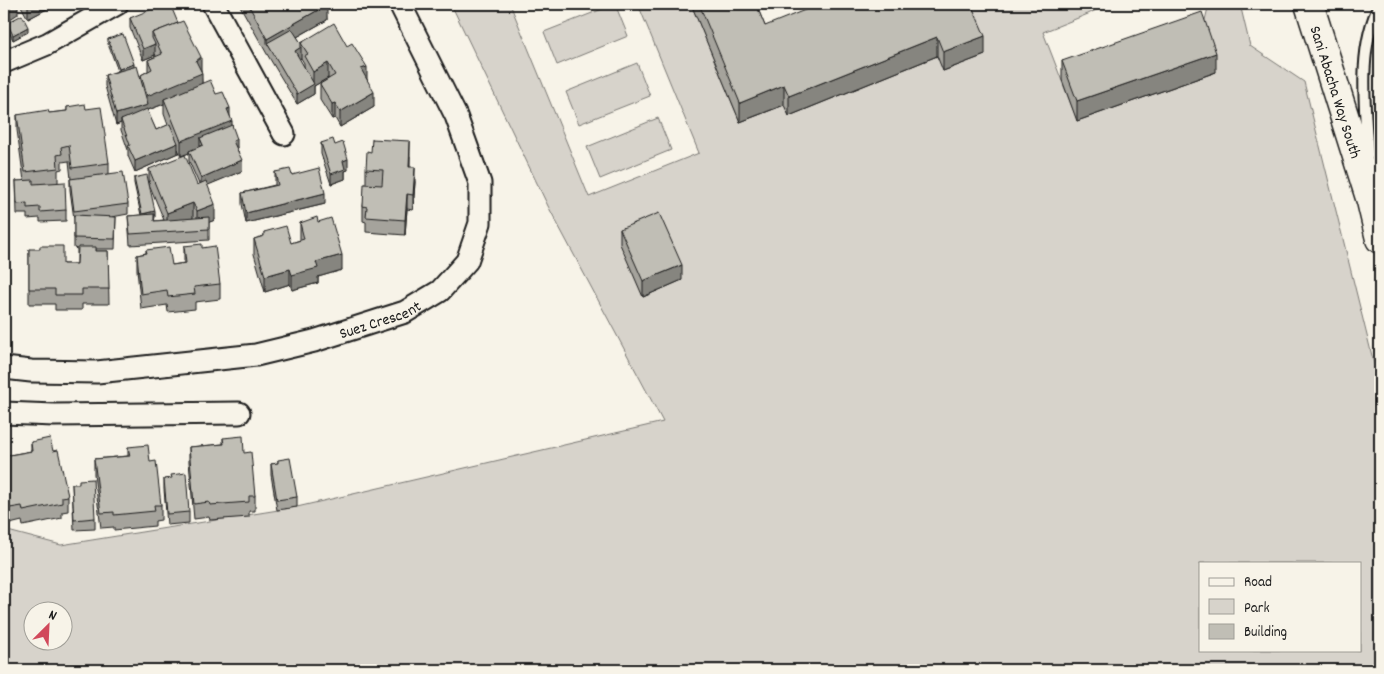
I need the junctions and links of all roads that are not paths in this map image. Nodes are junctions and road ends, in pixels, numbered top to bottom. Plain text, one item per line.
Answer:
1 (213, 4) edge
2 (400, 4) edge
3 (1308, 4) edge
4 (1380, 4) edge
5 (107, 6) edge
6 (4, 62) edge
7 (284, 134) dead end
8 (1371, 201) junction
9 (1380, 238) edge
10 (4, 368) edge
11 (4, 413) edge
12 (239, 413) dead end

1 - 7 street
2 - 10 street, Suez Crescent
3 - 8 highway, Sani Abacha Way South
4 - 8 lane
5 - 6 street
8 - 9 highway, Sani Abacha Way South
11 - 12 street

